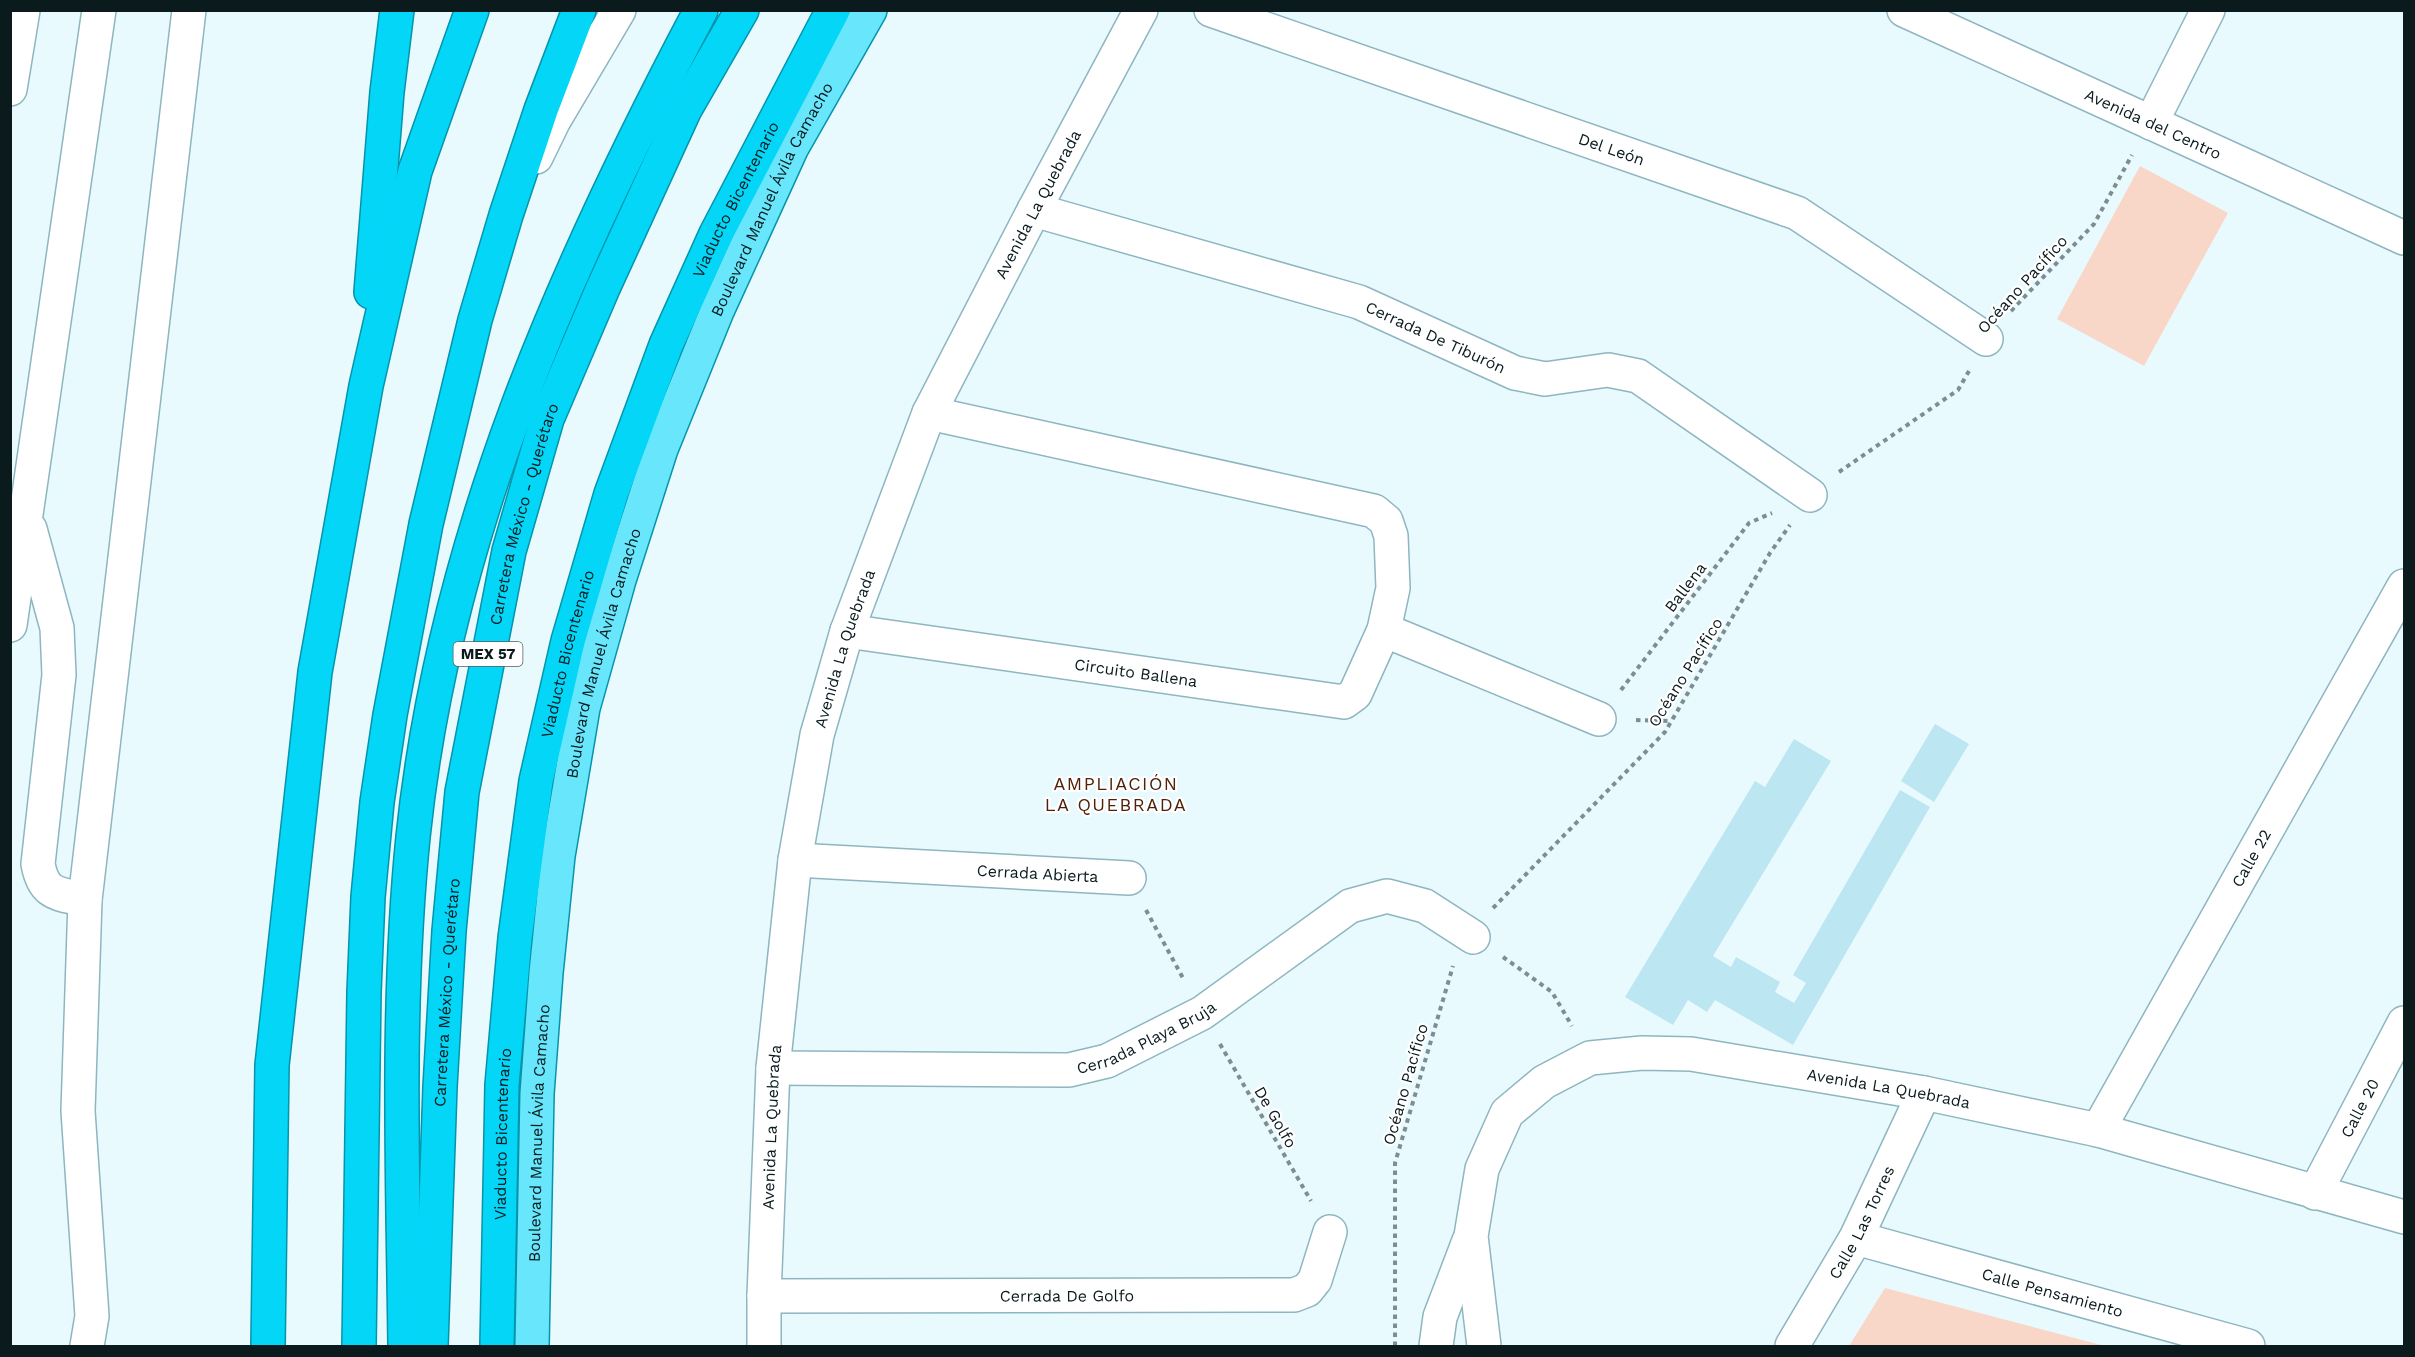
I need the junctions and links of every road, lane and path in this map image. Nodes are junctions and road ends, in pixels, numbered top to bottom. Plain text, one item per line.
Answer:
1 (22, 10) edge
2 (99, 10) edge
3 (189, 10) edge
4 (397, 10) edge
5 (472, 10) edge
6 (579, 10) edge
7 (619, 10) edge
8 (701, 10) edge
9 (742, 10) edge
10 (833, 10) edge
11 (870, 10) edge
12 (1141, 10) edge
13 (1211, 10) edge
14 (1904, 10) edge
15 (2208, 10) edge
16 (10, 89) edge
17 (2151, 123) junction
18 (1034, 210) junction
19 (506, 214) junction
20 (2404, 238) edge
21 (1986, 339) junction
22 (366, 386) junction
23 (929, 413) junction
24 (1810, 495) junction
25 (18, 507) edge
26 (2404, 586) edge
27 (10, 625) edge
28 (1384, 630) junction
29 (847, 631) junction
30 (1599, 719) joint
31 (795, 860) junction
32 (1130, 878) joint
33 (85, 900) junction
34 (1473, 937) junction
35 (1552, 992) dead end
36 (1202, 1013) junction
37 (2404, 1023) edge
38 (773, 1068) junction
39 (1924, 1093) junction
40 (2098, 1130) junction
41 (2315, 1193) junction
42 (2404, 1217) edge
43 (1330, 1232) joint
44 (1471, 1236) junction
45 (1856, 1238) junction
46 (764, 1296) junction
47 (87, 1347) edge
48 (268, 1347) edge
49 (359, 1347) edge
50 (405, 1347) edge
51 (431, 1347) edge
52 (497, 1347) edge
53 (532, 1347) edge
54 (764, 1347) edge
55 (1395, 1347) edge
56 (1436, 1347) edge
57 (1484, 1347) edge
58 (1792, 1347) edge
59 (2248, 1347) edge

1 - 16 street
2 - 25 street
3 - 33 street
4 - 22 highway
5 - 22 highway
6 - 19 highway
7 - 19 street
8 - 50 highway
9 - 51 highway, Carretera México - Querétaro / MEX 57
10 - 52 highway, Viaducto Bicentenario
11 - 53 main road, Boulevard Manuel Ávila Camacho
12 - 18 street, Avenida La Quebrada
13 - 21 street, Del León
14 - 17 street, Avenida del Centro
15 - 17 street
17 - 20 street, Avenida del Centro
17 - 21 path, Océano Pacífico
18 - 23 street, Avenida La Quebrada
18 - 24 street, Cerrada De Tiburón
19 - 49 highway
21 - 24 path, Océano Pacífico
22 - 48 highway
23 - 28 street, Circuito Ballena
23 - 29 street, Avenida La Quebrada
24 - 30 path, Ballena
24 - 34 path, Océano Pacífico
25 - 27 street
25 - 33 street
26 - 40 street, Calle 22
28 - 29 street, Circuito Ballena
28 - 30 street
29 - 31 street, Avenida La Quebrada
31 - 32 street, Cerrada Abierta
31 - 38 street, Avenida La Quebrada
32 - 36 path
33 - 47 street
34 - 35 path
34 - 36 street, Cerrada Playa Bruja
34 - 55 path, Océano Pacífico
36 - 38 street, Cerrada Playa Bruja
36 - 43 path, De Golfo
37 - 41 street, Calle 20
38 - 46 street, Avenida La Quebrada
39 - 40 street, Avenida La Quebrada
39 - 44 street, Avenida La Quebrada
39 - 45 street, Calle Las Torres
40 - 41 street, Avenida La Quebrada
41 - 42 street, Avenida La Quebrada
43 - 46 street, Cerrada De Golfo
44 - 56 street, Avenida La Quebrada
44 - 57 street, Avenida La Quebrada
45 - 58 street, Calle Las Torres
45 - 59 street, Calle Pensamiento
46 - 54 street, Avenida La Quebrada

